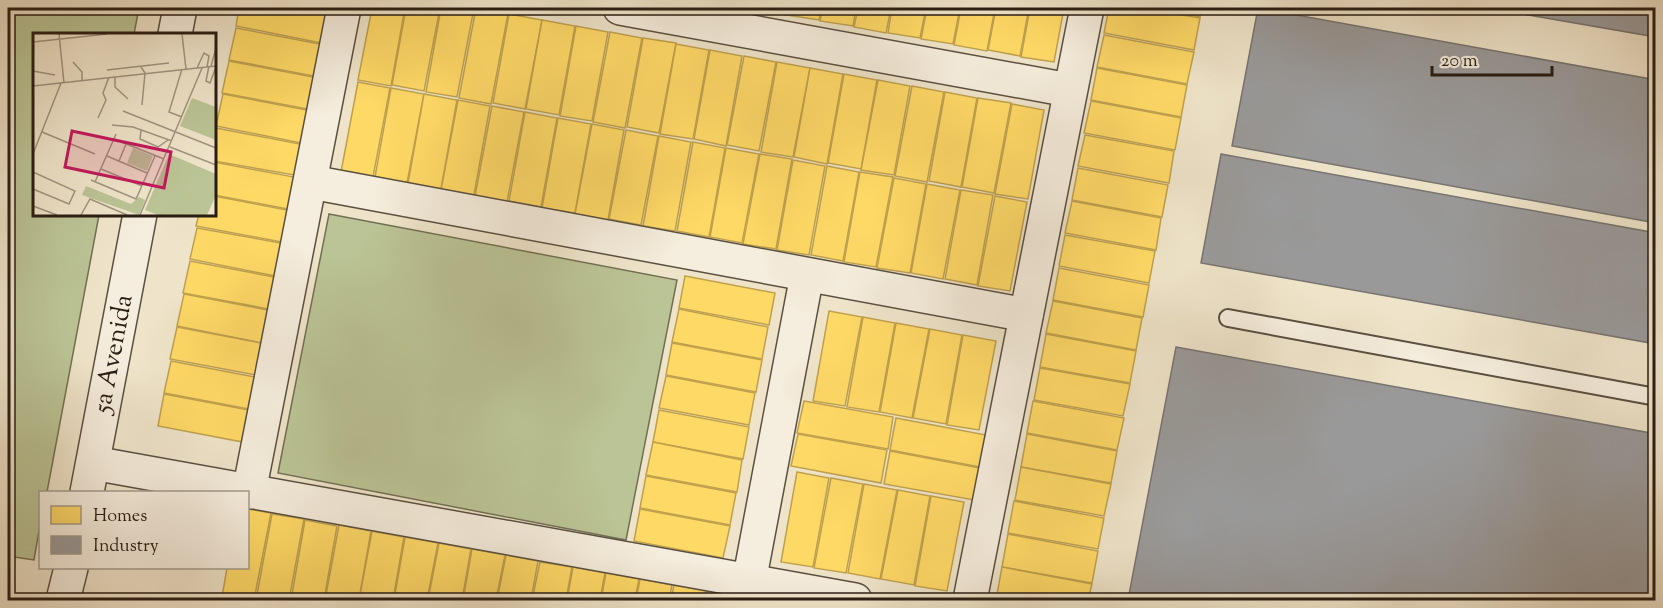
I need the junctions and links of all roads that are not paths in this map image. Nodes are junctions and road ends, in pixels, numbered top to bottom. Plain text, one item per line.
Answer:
1 (180, 8) edge
2 (344, 8) edge
3 (620, 8) edge
4 (1087, 8) edge
5 (175, 33) edge
6 (1069, 90) junction
7 (311, 182) junction
8 (140, 216) edge
9 (807, 275) junction
10 (1026, 315) junction
11 (1228, 318) dead end
12 (1656, 397) edge
13 (90, 478) edge
14 (238, 491) edge
15 (249, 492) edge
16 (71, 569) edge
17 (749, 582) junction
18 (63, 600) edge
19 (855, 600) edge
20 (970, 600) edge

1 - 5 street
2 - 7 street
3 - 6 street
4 - 6 street
6 - 10 street
7 - 9 street
7 - 15 street
8 - 13 street, 5a Avenida
9 - 10 street
9 - 17 street
10 - 20 street
11 - 12 lane
13 - 14 street
15 - 17 street
16 - 18 street
17 - 19 street

